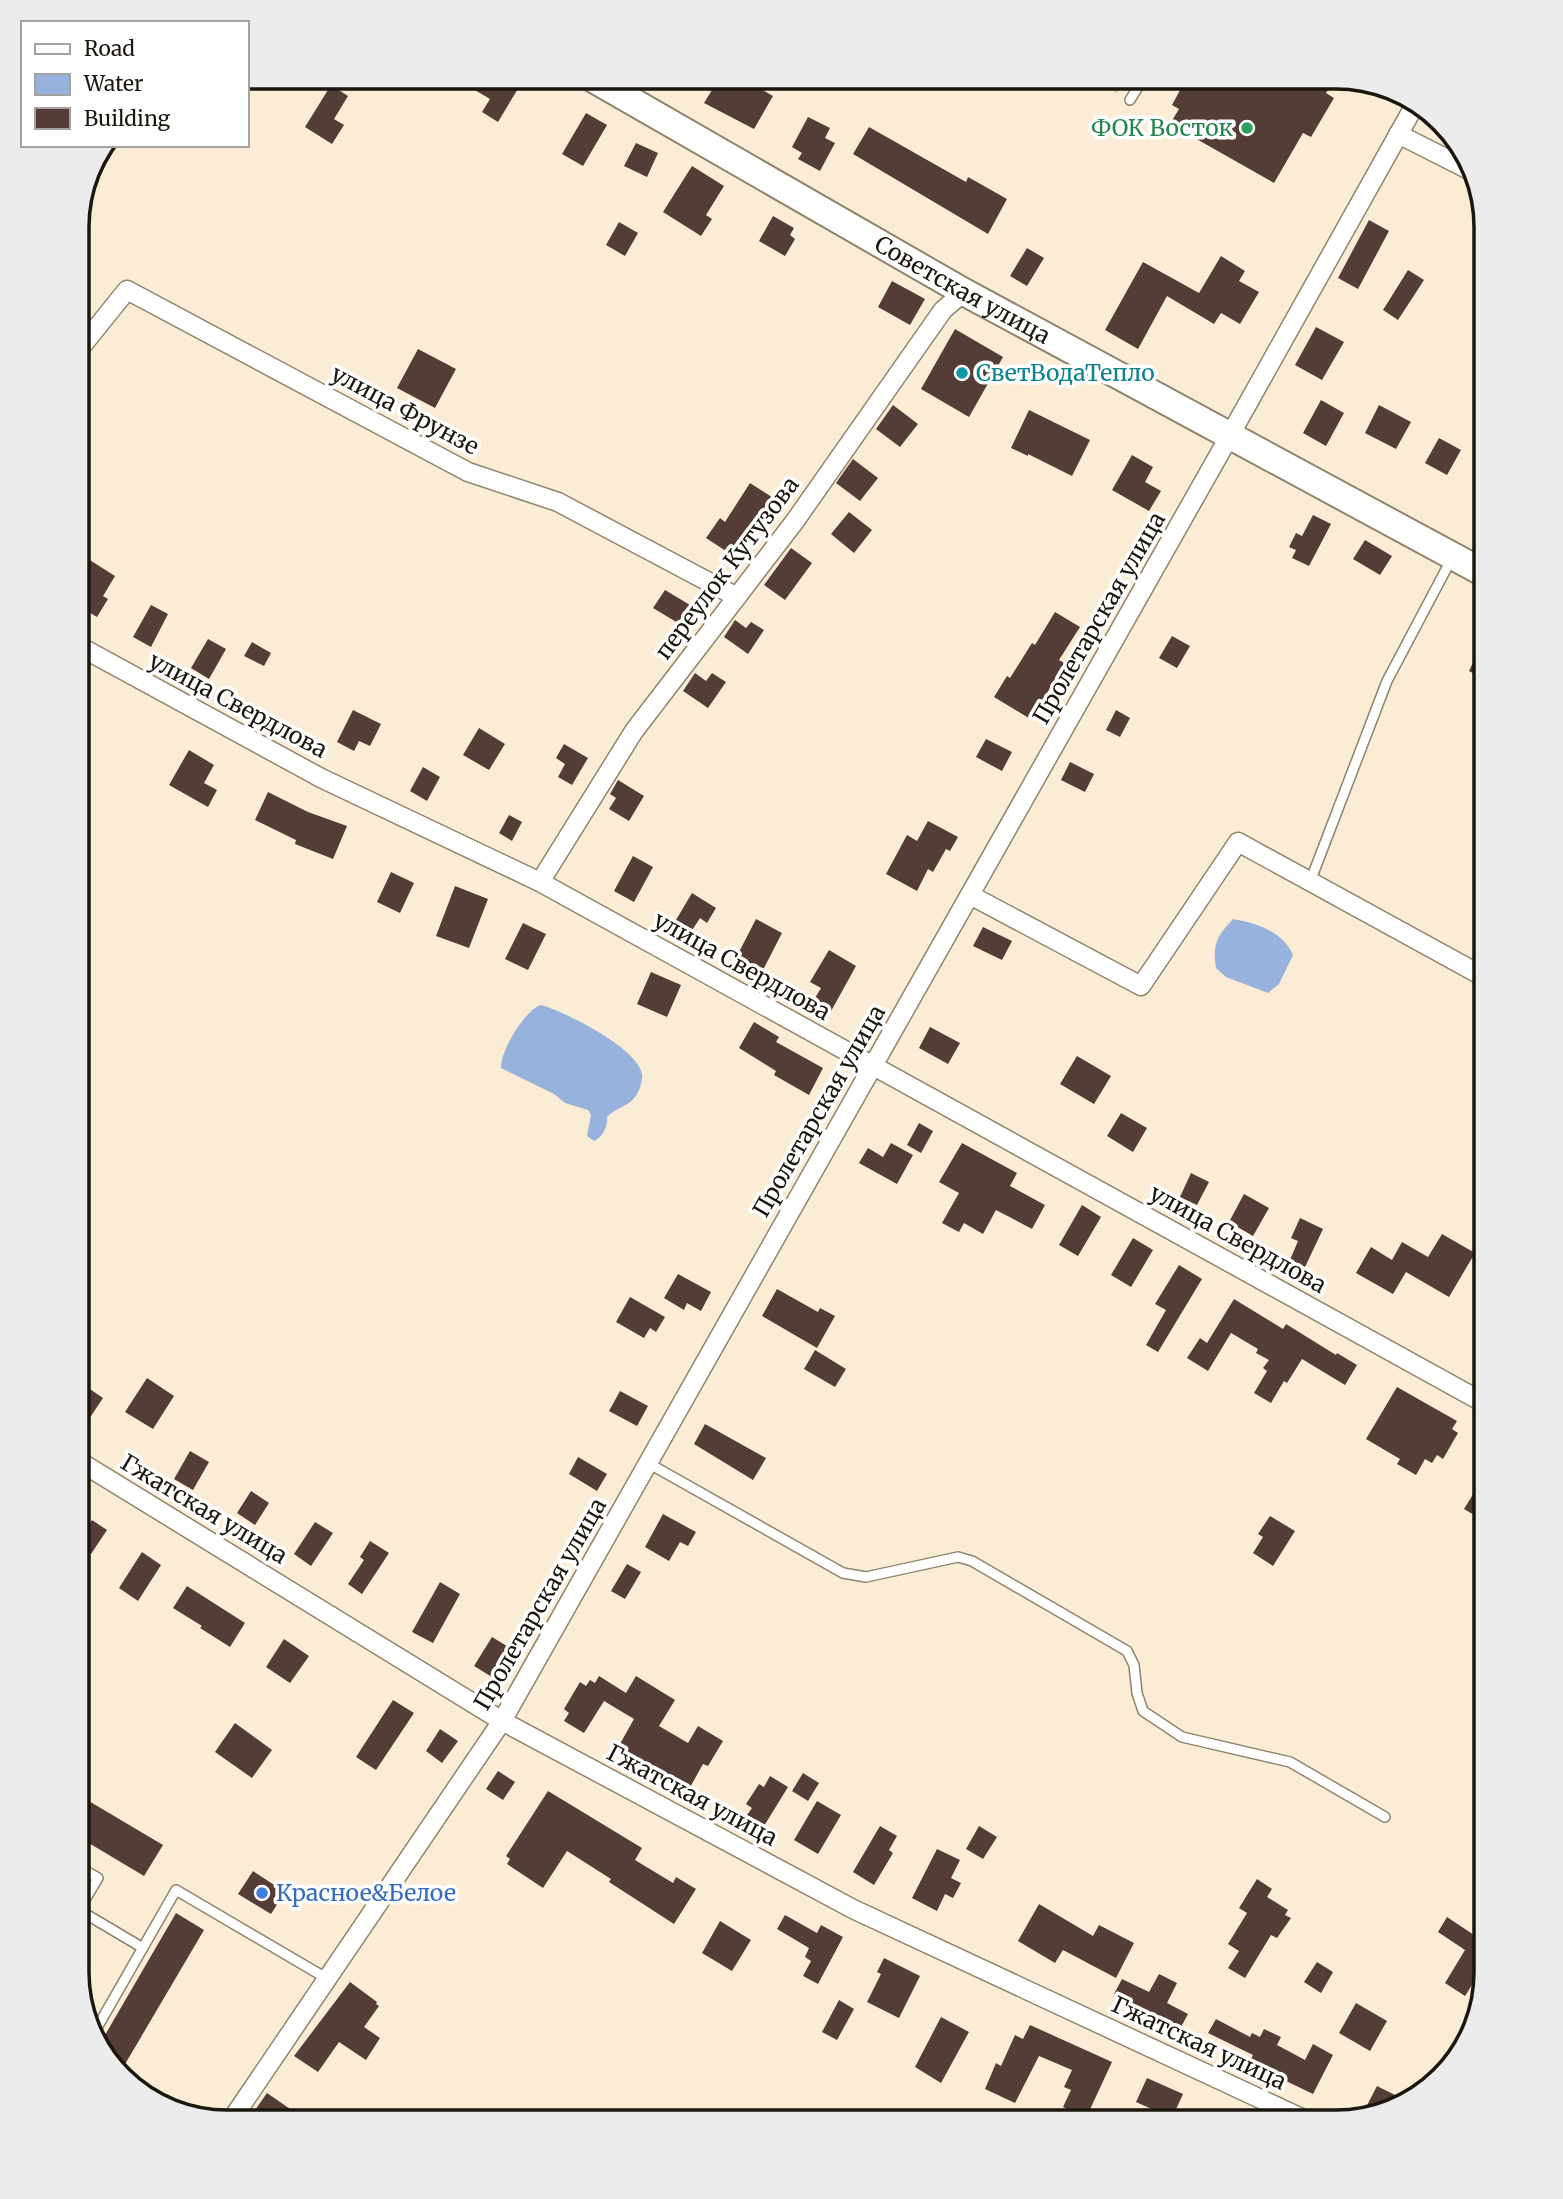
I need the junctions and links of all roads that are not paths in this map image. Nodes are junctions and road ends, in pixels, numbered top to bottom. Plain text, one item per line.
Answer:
1 (613, 90) edge
2 (1136, 90) edge
3 (1130, 100) dead end
4 (1410, 112) edge
5 (1398, 134) junction
6 (1458, 164) edge
7 (964, 292) junction
8 (90, 336) edge
9 (1229, 438) junction
10 (1452, 556) junction
11 (1474, 568) edge
12 (737, 597) junction
13 (90, 652) edge
14 (540, 882) junction
15 (1310, 882) junction
16 (970, 895) junction
17 (1474, 971) edge
18 (873, 1066) junction
19 (1474, 1397) edge
20 (648, 1463) junction
21 (89, 1468) edge
22 (502, 1721) junction
23 (1385, 1817) dead end
24 (89, 1873) edge
25 (89, 1893) edge
26 (89, 1916) edge
27 (143, 1948) junction
28 (326, 1979) junction
29 (100, 2023) edge
30 (239, 2109) edge
31 (1284, 2110) edge

1 - 7 main road, Советская улица
2 - 3 lane
4 - 5 street, Пролетарская улица
5 - 6 street
5 - 9 street, Пролетарская улица
7 - 9 main road, Советская улица
7 - 12 street, переулок Кутузова
8 - 12 street, улица Фрунзе
9 - 10 main road, Советская улица
9 - 16 street, Пролетарская улица
10 - 11 main road, Советская улица
10 - 15 lane
12 - 14 street, переулок Кутузова
13 - 14 street, улица Свердлова
14 - 18 street, улица Свердлова
15 - 16 street
15 - 17 street
16 - 18 street, Пролетарская улица
18 - 19 street, улица Свердлова
18 - 20 street, Пролетарская улица
20 - 22 street, Пролетарская улица
20 - 23 lane
21 - 22 street, Гжатская улица
22 - 28 street, Пролетарская улица
22 - 31 street, Гжатская улица
24 - 25 lane
26 - 27 lane
27 - 28 lane
27 - 29 lane
28 - 30 street, Пролетарская улица

